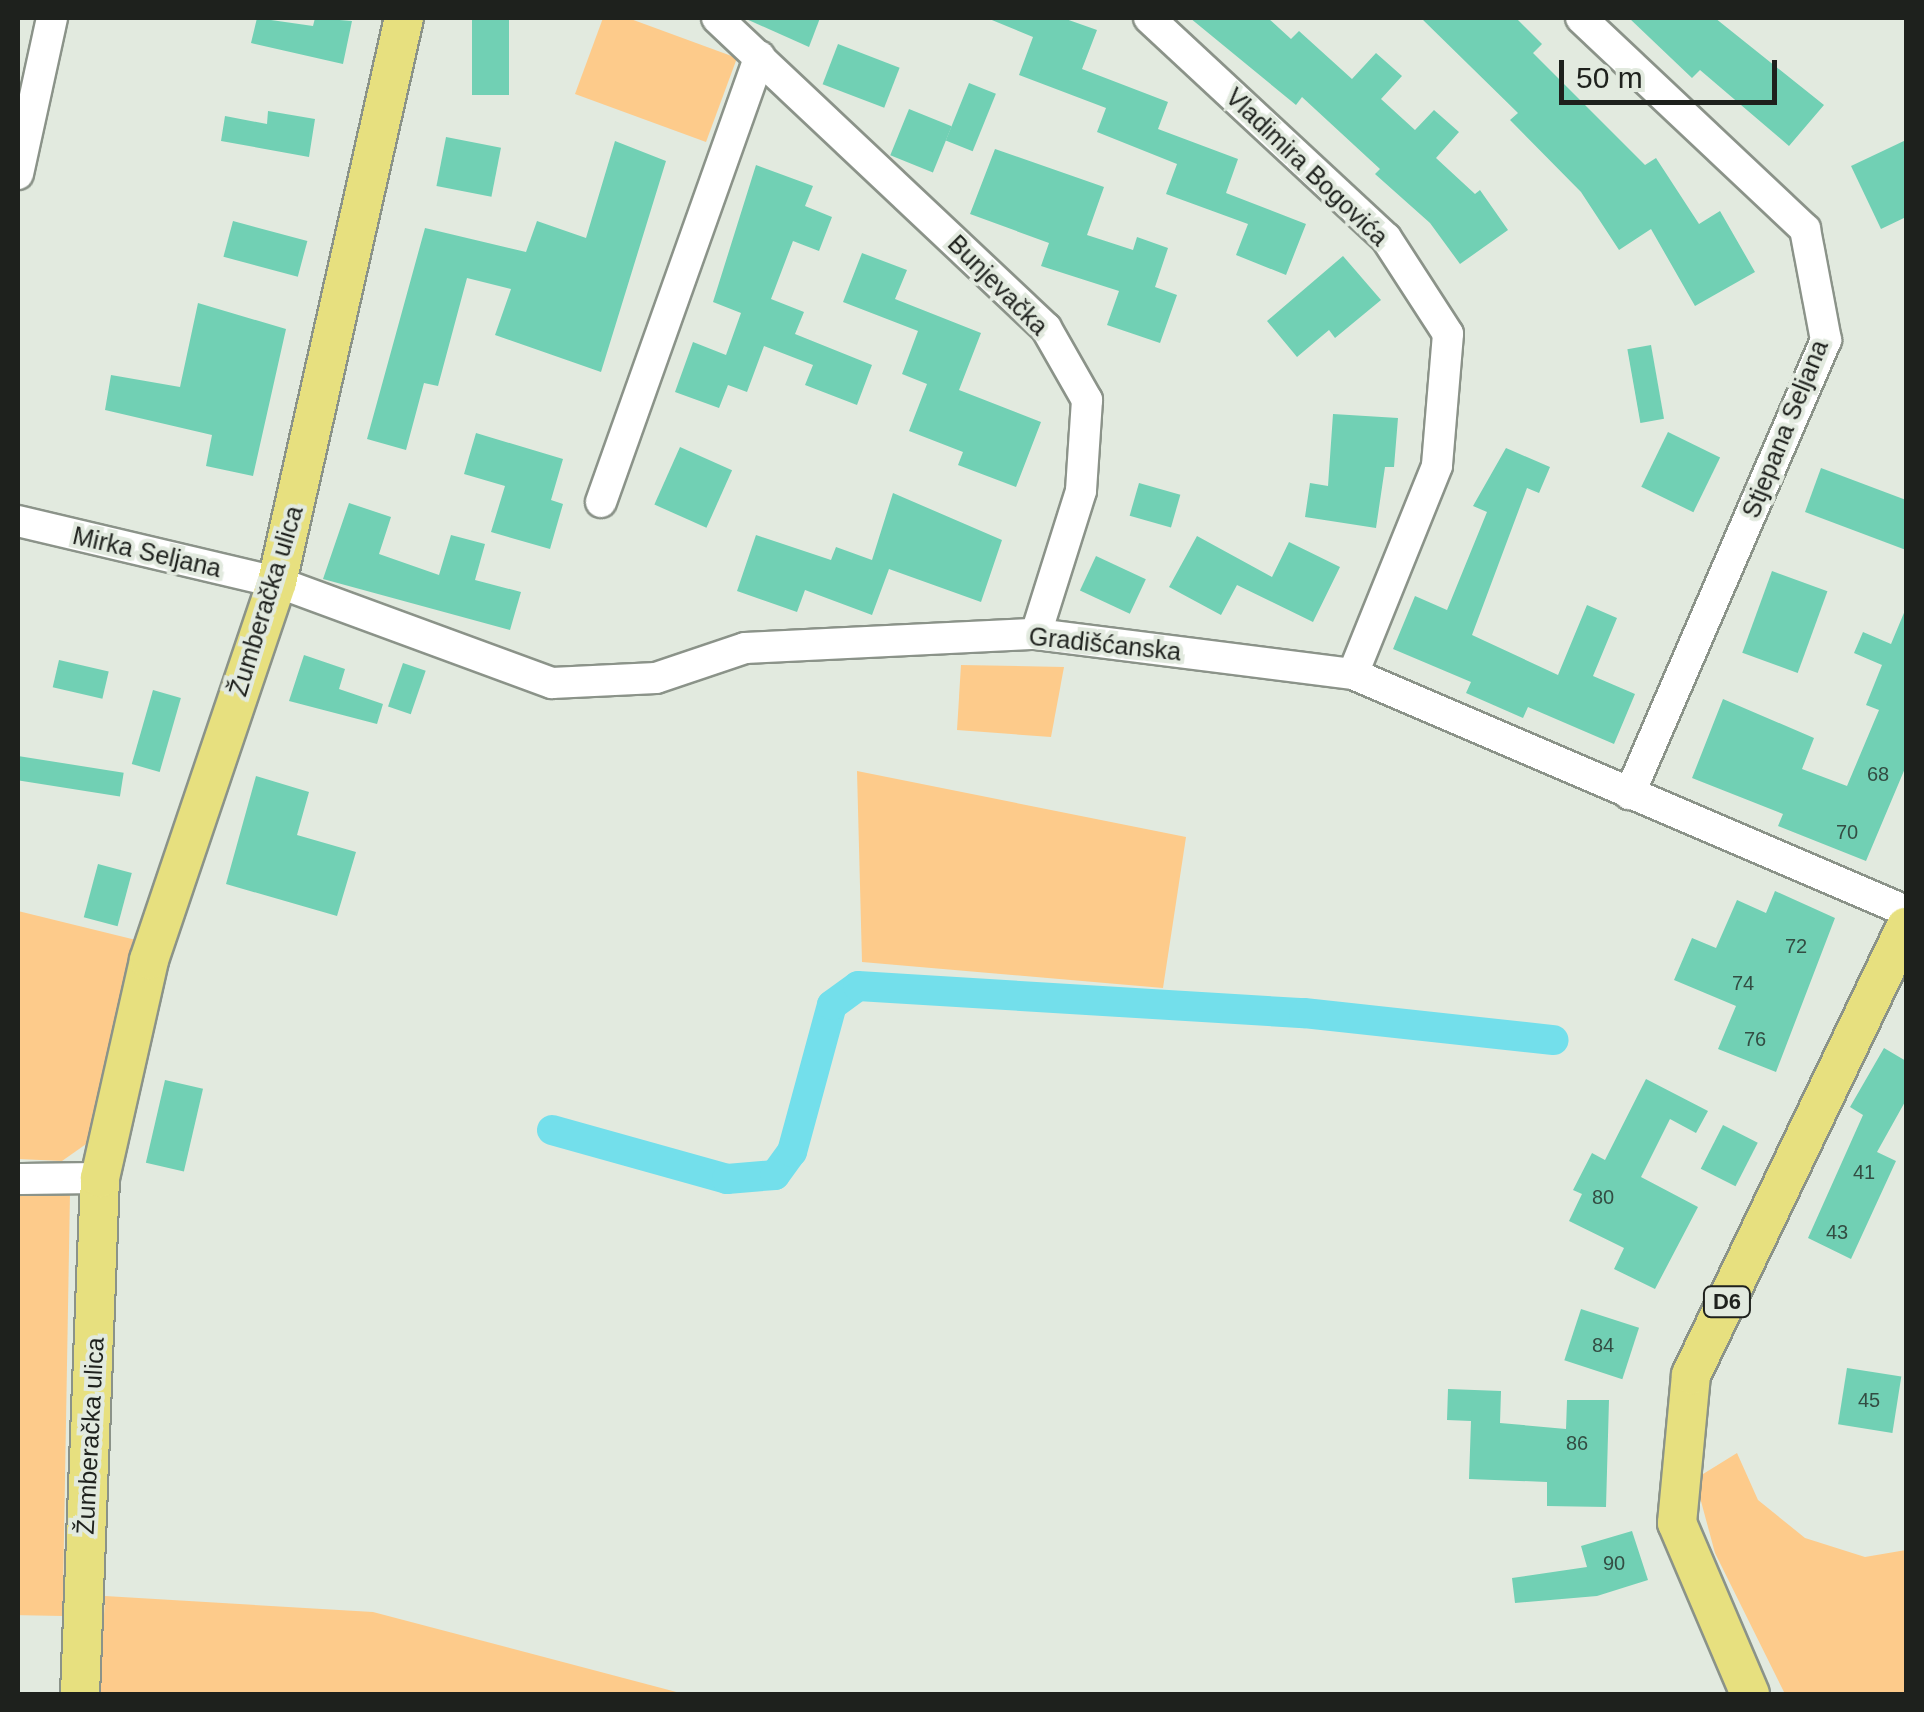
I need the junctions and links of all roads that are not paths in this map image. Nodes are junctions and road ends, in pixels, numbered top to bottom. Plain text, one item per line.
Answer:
1 (52, 18) edge
2 (404, 18) edge
3 (717, 18) edge
4 (1149, 18) edge
5 (1582, 18) edge
6 (760, 56) junction
7 (18, 174) edge
8 (601, 502) dead end
9 (18, 522) edge
10 (277, 582) junction
11 (1036, 634) junction
12 (1353, 674) junction
13 (1630, 794) junction
14 (1906, 911) edge
15 (1906, 927) edge
16 (1897, 975) edge
17 (100, 1178) junction
18 (18, 1179) edge
19 (80, 1694) edge
20 (1750, 1694) edge

1 - 7 street
2 - 10 main road, Žumberačka ulica
3 - 6 street, Bunjevačka
4 - 12 street, Vladimira Bogovića
5 - 13 street, Stjepana Seljana
6 - 8 street
6 - 11 street, Bunjevačka
9 - 10 street, Mirka Seljana
10 - 11 street, Gradišćanska
10 - 17 main road, Žumberačka ulica
11 - 12 street, Gradišćanska
12 - 13 street, Gradišćanska
13 - 14 street, Gradišćanska
15 - 16 main road, D6
16 - 20 main road, D6
17 - 18 street
17 - 19 main road, Žumberačka ulica

